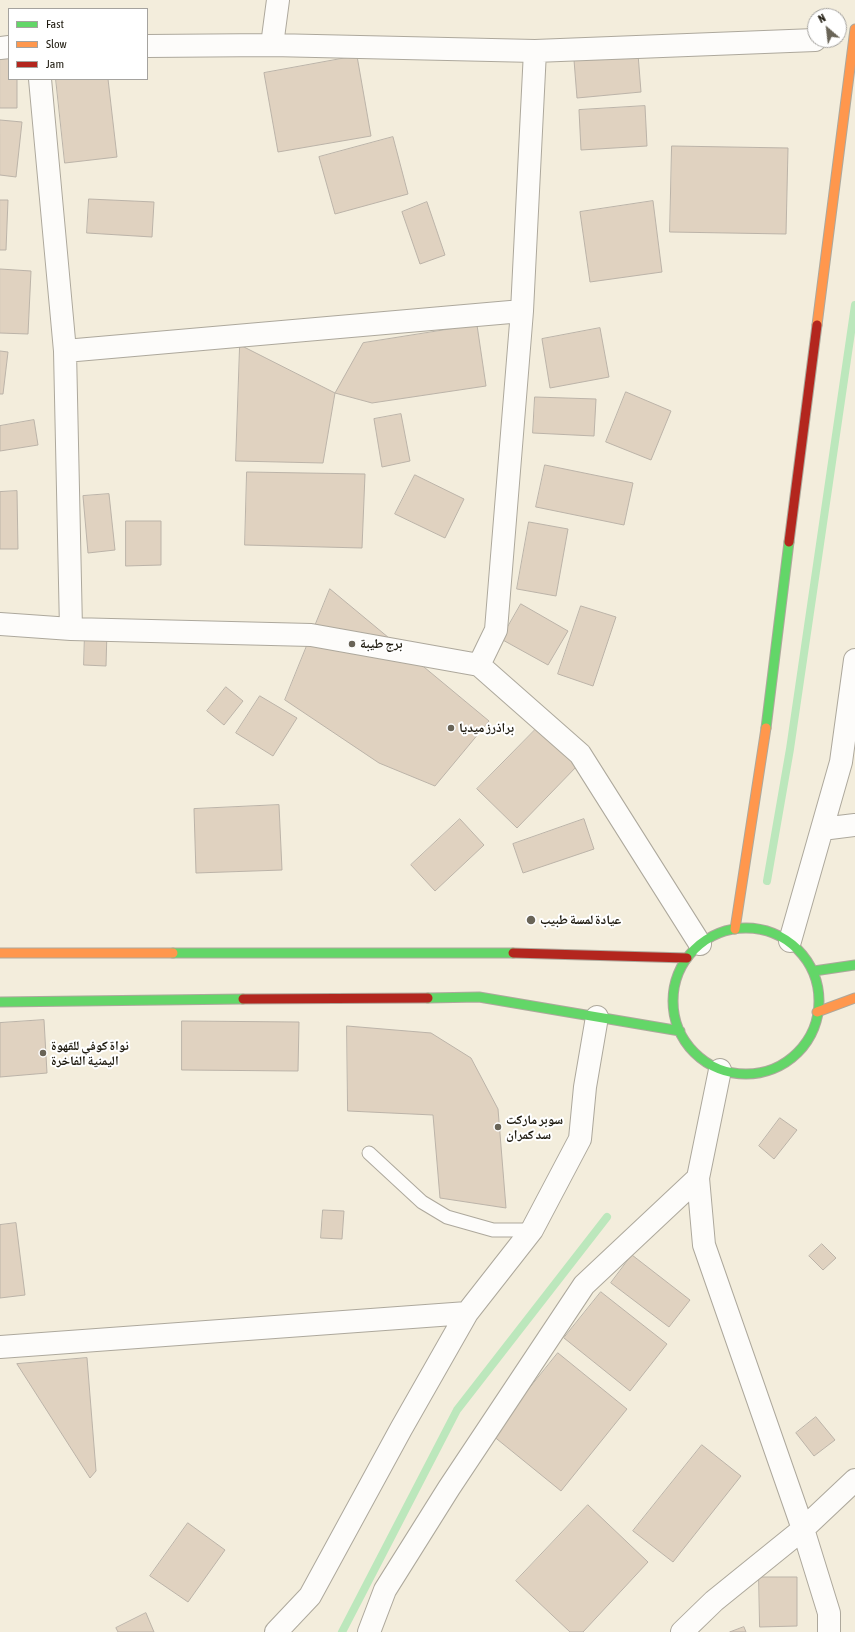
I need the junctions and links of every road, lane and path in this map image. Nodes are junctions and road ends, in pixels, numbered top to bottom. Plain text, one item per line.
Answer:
1 (278, 0) edge
2 (849, 35) edge
3 (807, 40) edge
4 (272, 45) junction
5 (148, 46) edge
6 (535, 51) junction
7 (40, 80) edge
8 (522, 311) junction
9 (65, 351) junction
10 (0, 624) edge
11 (71, 629) junction
12 (855, 660) edge
13 (479, 666) junction
14 (855, 825) edge
15 (822, 829) junction
16 (735, 928) junction
17 (790, 941) junction
18 (694, 951) junction
19 (0, 953) edge
20 (855, 965) edge
21 (814, 971) junction
22 (855, 998) edge
23 (0, 1002) edge
24 (817, 1012) junction
25 (597, 1017) junction
26 (680, 1031) junction
27 (720, 1070) junction
28 (369, 1153) dead end
29 (698, 1178) junction
30 (532, 1230) junction
31 (467, 1313) junction
32 (0, 1347) edge
33 (855, 1480) edge
34 (803, 1529) junction
35 (276, 1632) edge
36 (369, 1632) edge
37 (682, 1632) edge
38 (829, 1632) edge

1 - 4 street
2 - 16 main road
3 - 6 street
4 - 5 street
4 - 6 street
6 - 8 street
7 - 9 street
8 - 9 street
8 - 13 street
9 - 11 street
10 - 11 street
11 - 13 street
12 - 15 street
13 - 18 street
14 - 15 street
15 - 17 street
16 - 17 main road
16 - 18 main road
17 - 21 main road
18 - 19 main road
18 - 26 main road
20 - 21 main road
21 - 24 main road
22 - 24 main road
23 - 25 main road
24 - 27 main road
25 - 26 main road
25 - 30 street
26 - 27 main road
27 - 29 street
28 - 30 lane
29 - 34 street
29 - 36 street
30 - 31 street
31 - 32 street
31 - 35 street
33 - 34 street
34 - 37 street
34 - 38 street

